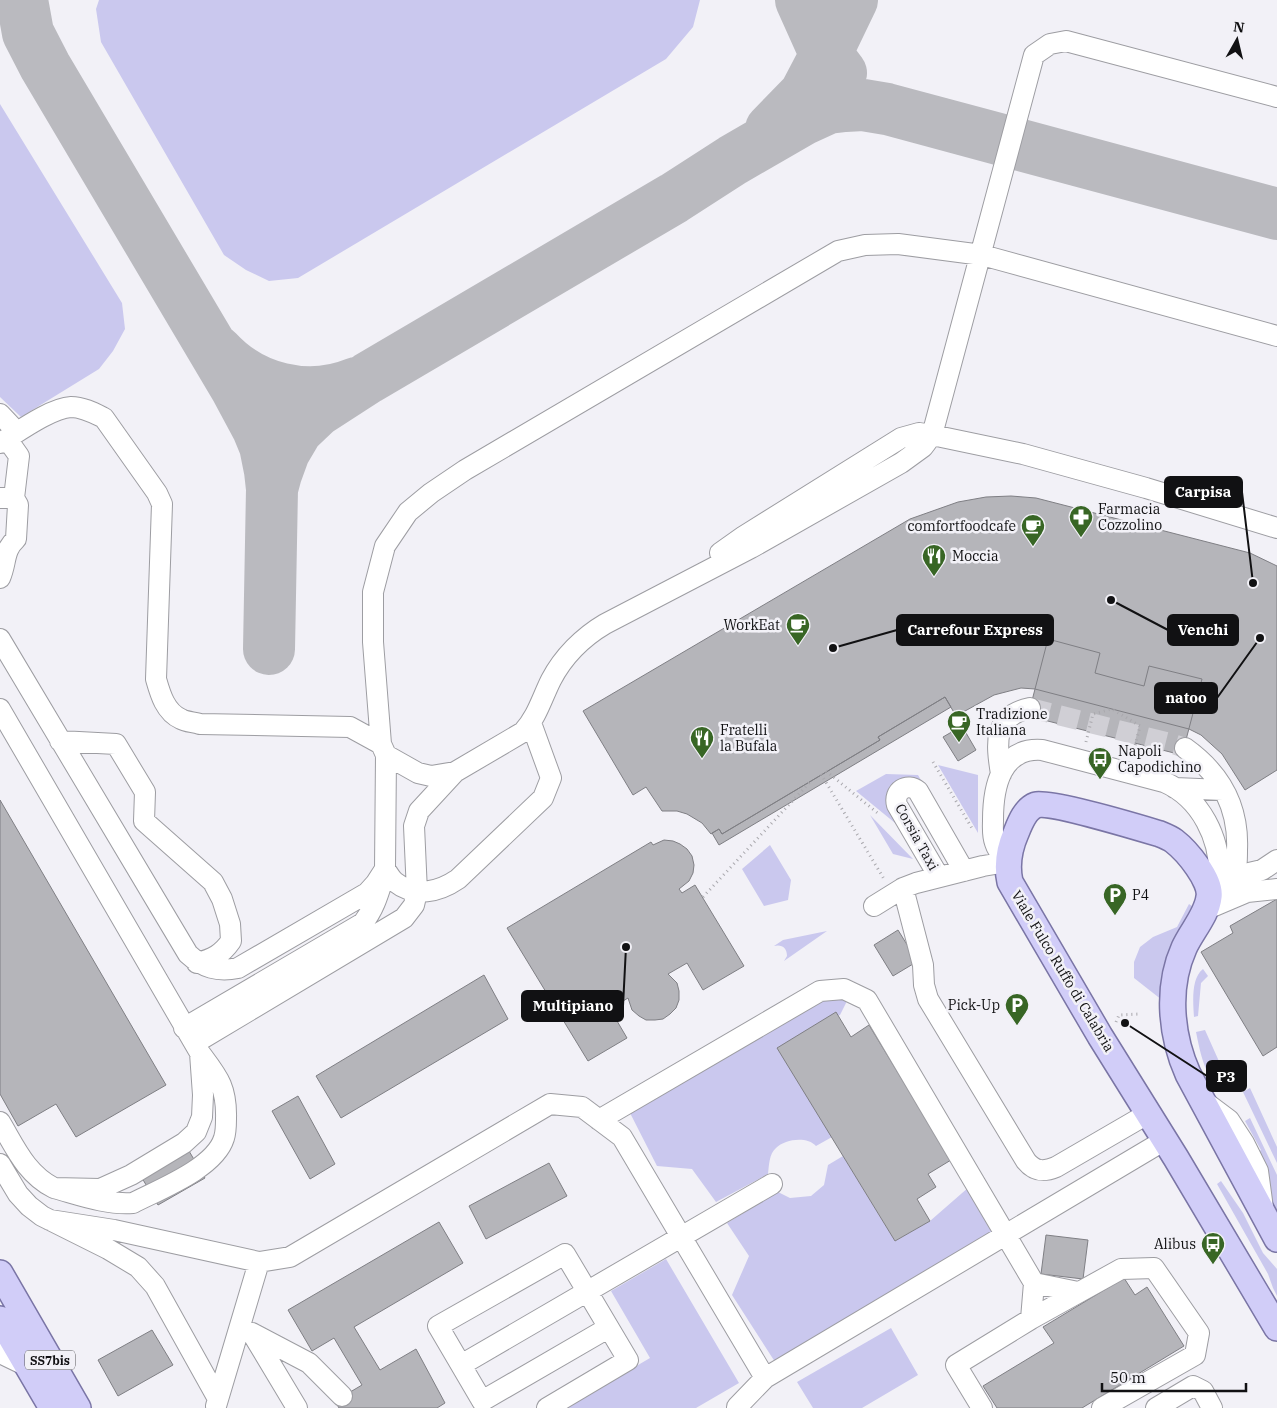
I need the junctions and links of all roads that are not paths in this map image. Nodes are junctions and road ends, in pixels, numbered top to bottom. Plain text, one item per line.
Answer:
1 (1277, 96) edge
2 (982, 255) junction
3 (1277, 336) edge
4 (0, 414) edge
5 (932, 435) junction
6 (8, 438) edge
7 (7, 498) edge
8 (1277, 528) edge
9 (4, 546) edge
10 (0, 578) edge
11 (0, 639) edge
12 (1030, 708) tunnel mouth
13 (0, 709) edge
14 (531, 723) junction
15 (60, 742) junction
16 (1184, 748) tunnel mouth
17 (384, 750) junction
18 (455, 772) junction
19 (1001, 774) junction
20 (1175, 788) junction
21 (1223, 790) junction
22 (144, 820) junction
23 (118, 836) junction
24 (1277, 860) edge
25 (1008, 862) junction
26 (385, 869) junction
27 (964, 870) junction
28 (939, 877) junction
29 (1219, 879) junction
30 (903, 888) junction
31 (1277, 889) edge
32 (417, 892) junction
33 (874, 906) dead end
34 (1207, 910) junction
35 (197, 963) junction
36 (193, 1042) junction
37 (203, 1095) junction
38 (1149, 1113) junction
39 (599, 1120) junction
40 (0, 1122) edge
41 (224, 1138) junction
42 (1165, 1140) junction
43 (0, 1164) edge
44 (772, 1184) dead end
45 (54, 1188) junction
46 (100, 1189) junction
47 (133, 1203) junction
48 (50, 1220) junction
49 (1005, 1235) junction
50 (681, 1238) junction
51 (1277, 1239) edge
52 (260, 1262) junction
53 (0, 1273) edge
54 (1034, 1283) junction
55 (588, 1292) junction
56 (1078, 1292) junction
57 (6, 1320) edge
58 (1031, 1320) junction
59 (247, 1325) junction
60 (608, 1328) junction
61 (1277, 1328) edge
62 (0, 1353) edge
63 (461, 1365) junction
64 (27, 1366) junction
65 (765, 1378) junction
66 (342, 1396) dead end
67 (216, 1404) edge
68 (484, 1405) edge
69 (52, 1408) edge
70 (78, 1408) edge
71 (297, 1408) edge
72 (547, 1408) edge
73 (726, 1408) edge
74 (737, 1408) edge
75 (982, 1408) edge
76 (1102, 1408) edge
77 (1156, 1408) edge
78 (1212, 1408) edge

1 - 2 street
2 - 3 street
2 - 5 street
2 - 17 street
4 - 6 street
5 - 8 street
5 - 14 street
6 - 7 street
6 - 17 street
7 - 9 street
9 - 10 street
11 - 15 street
12 - 19 street
13 - 36 street
14 - 18 street
14 - 32 street
15 - 22 street
15 - 23 street
16 - 21 street
17 - 18 street
17 - 26 street
18 - 32 street
19 - 20 street
19 - 25 street
20 - 21 street
20 - 29 street
21 - 29 street
22 - 23 street
22 - 35 street
23 - 35 street
24 - 29 street
25 - 27 street
25 - 29 main road, Viale Fulco Ruffo di Calabria
25 - 38 main road, Viale Fulco Ruffo di Calabria
26 - 32 street
26 - 35 street
26 - 36 street
27 - 28 street
27 - 28 street, Corsia Taxi
28 - 30 street
29 - 34 main road
30 - 33 street
30 - 38 street
31 - 34 street
32 - 36 street
34 - 51 main road
36 - 37 street
36 - 41 street
37 - 41 street
37 - 46 street
38 - 42 main road, Viale Fulco Ruffo di Calabria
39 - 49 street
39 - 50 street
39 - 52 street
40 - 45 street
41 - 47 street
42 - 49 street
42 - 61 main road, Viale Fulco Ruffo di Calabria
43 - 48 street
44 - 50 street
45 - 46 street
45 - 47 street
46 - 47 street
48 - 52 street
48 - 67 street
49 - 54 street
49 - 65 street
50 - 55 street
50 - 65 street
52 - 59 street
53 - 57 main road, SS7bis
54 - 56 street
54 - 58 street
55 - 60 street
55 - 63 street
55 - 63 street
56 - 58 street
56 - 76 street
57 - 64 main road, SS7bis
57 - 70 main road, SS7bis
58 - 75 street
59 - 66 street
59 - 67 street
59 - 71 street
60 - 68 street
60 - 72 street
62 - 64 street
63 - 68 street
64 - 69 main road, SS7bis
65 - 74 street
73 - 74 street
77 - 78 street

